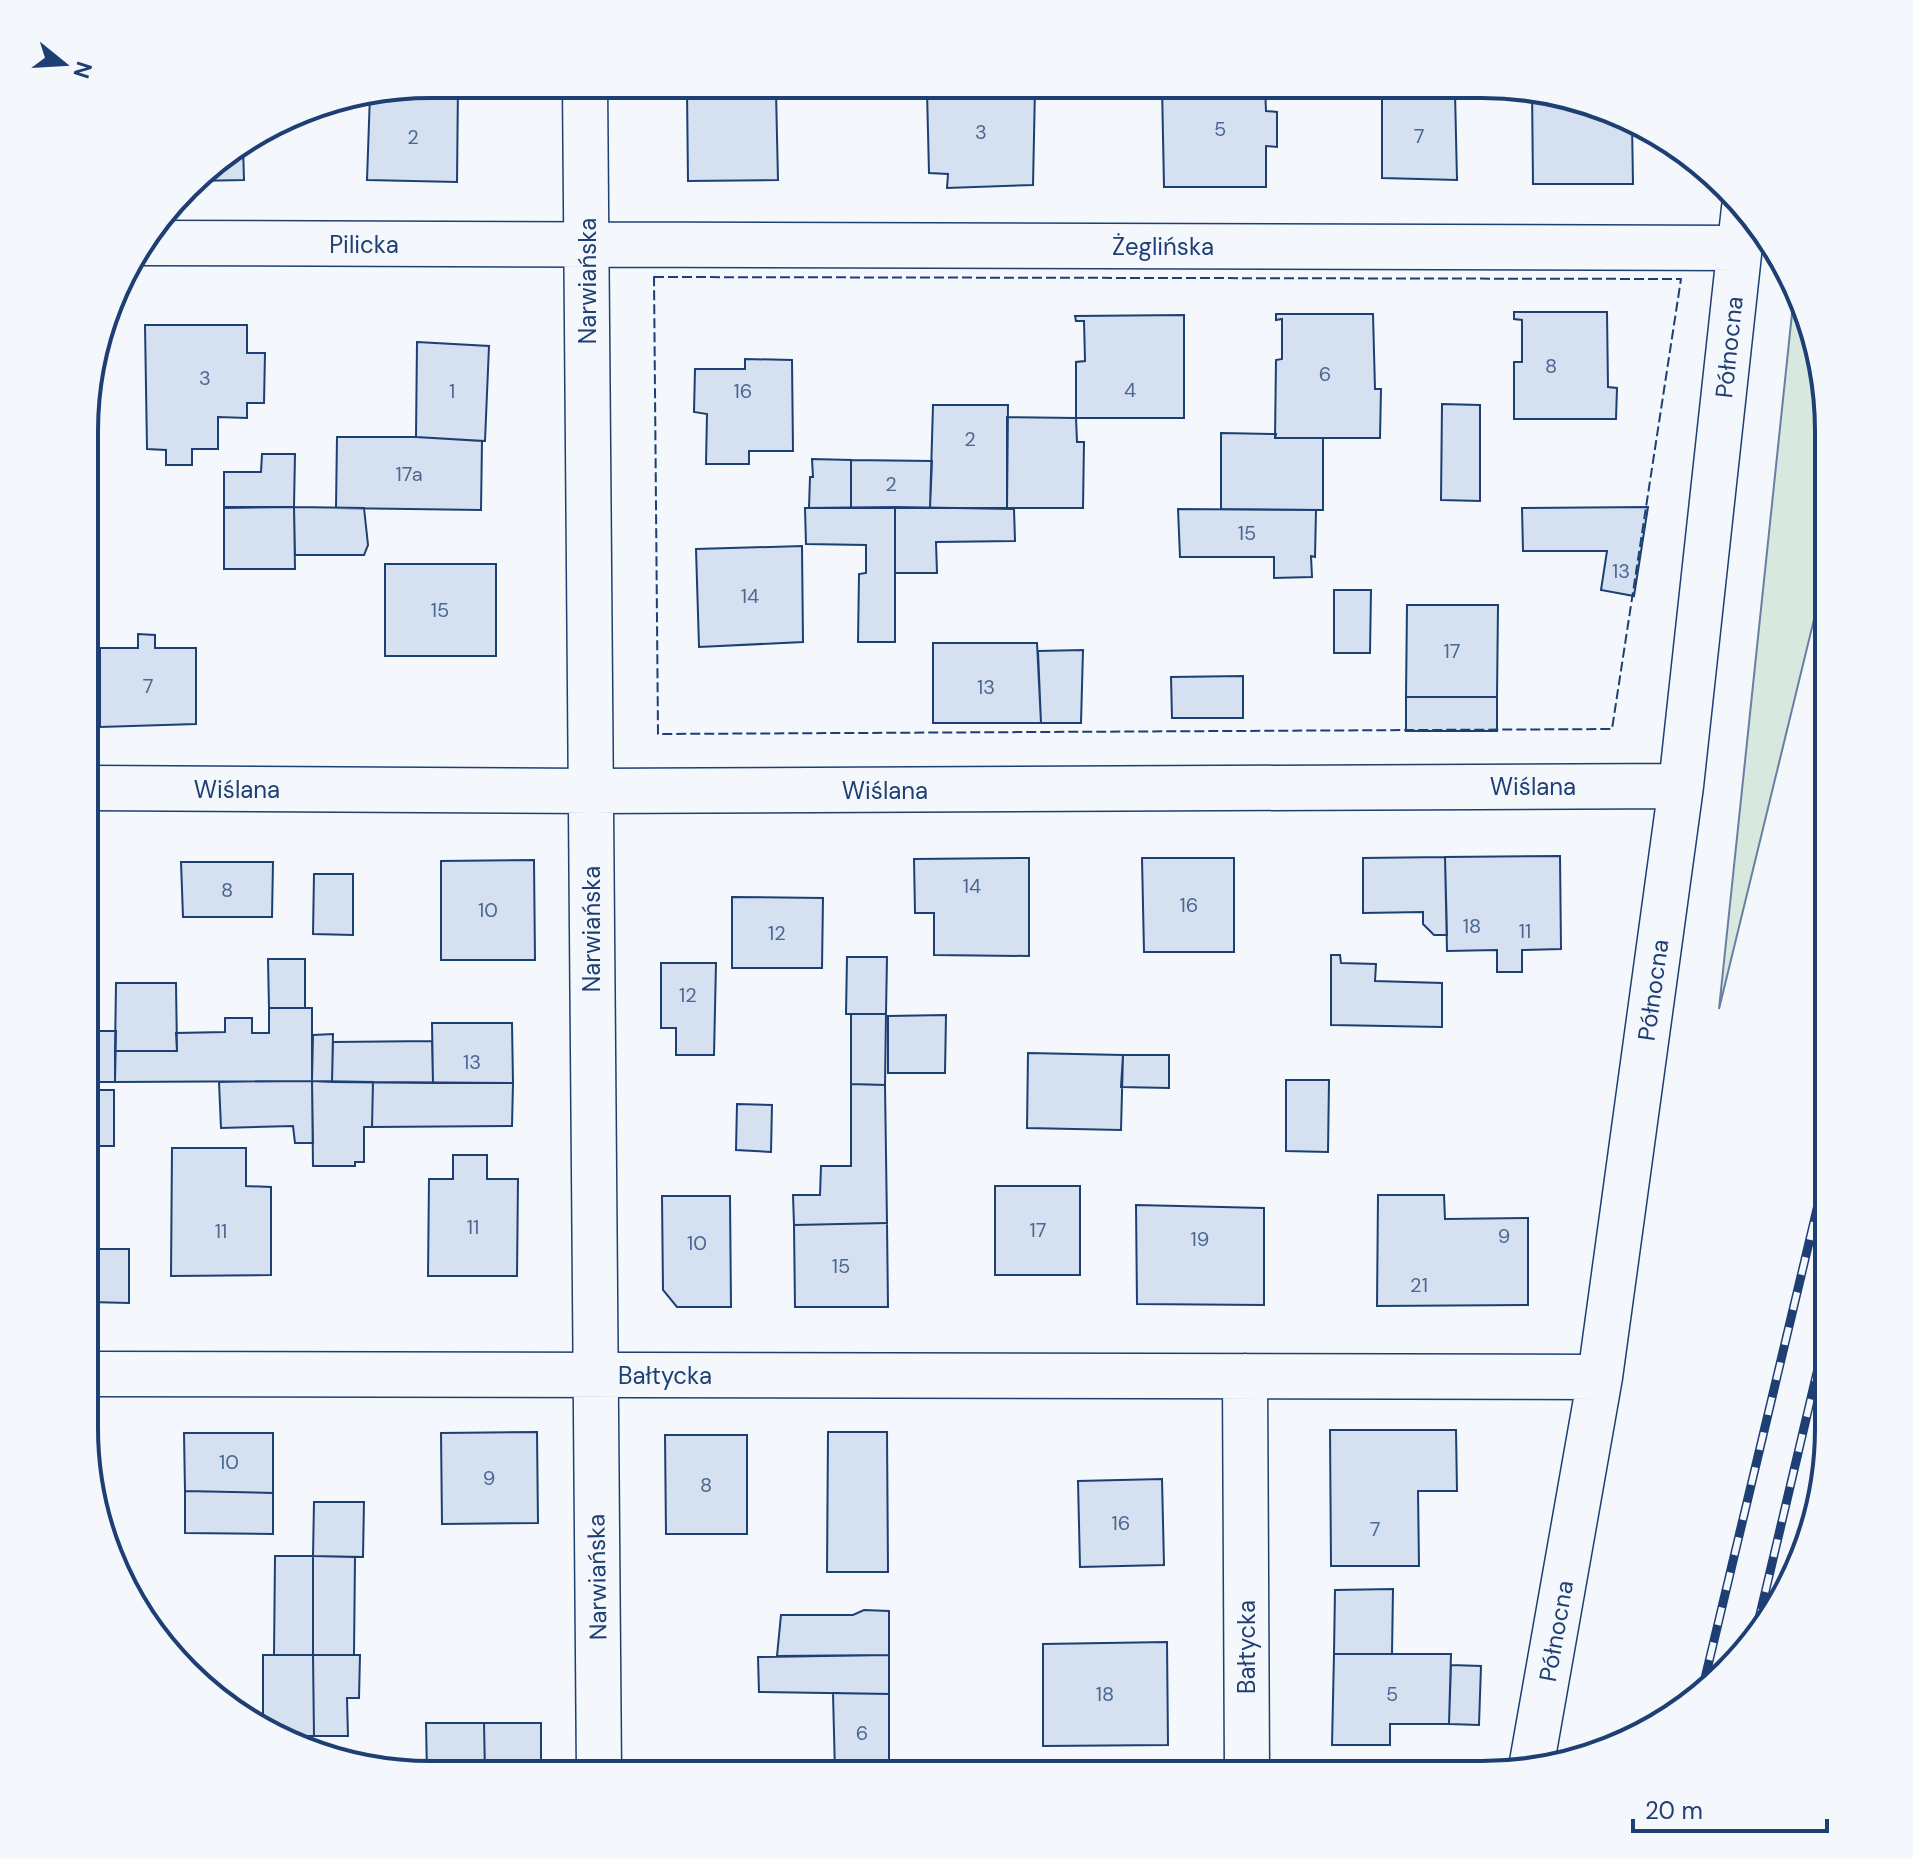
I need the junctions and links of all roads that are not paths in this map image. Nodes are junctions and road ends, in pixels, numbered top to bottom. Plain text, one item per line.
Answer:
1 (585, 98) edge
2 (1742, 228) edge
3 (156, 243) edge
4 (586, 244) junction
5 (1681, 786) junction
6 (98, 788) edge
7 (590, 791) junction
8 (98, 1374) edge
9 (595, 1375) junction
10 (1245, 1376) junction
11 (1600, 1377) junction
12 (1533, 1757) edge
13 (599, 1761) edge
14 (1247, 1761) edge

1 - 4 street, Narwiańska
2 - 4 street, Żeglińska
2 - 5 street, Północna
3 - 4 street, Pilicka
4 - 7 street, Narwiańska
5 - 7 street, Wiślana
5 - 11 street, Północna
6 - 7 street, Wiślana
7 - 9 street, Narwiańska
8 - 9 street, Bałtycka
9 - 10 street, Bałtycka
9 - 13 street, Narwiańska
10 - 11 street, Bałtycka
10 - 14 street, Bałtycka
11 - 12 street, Północna

